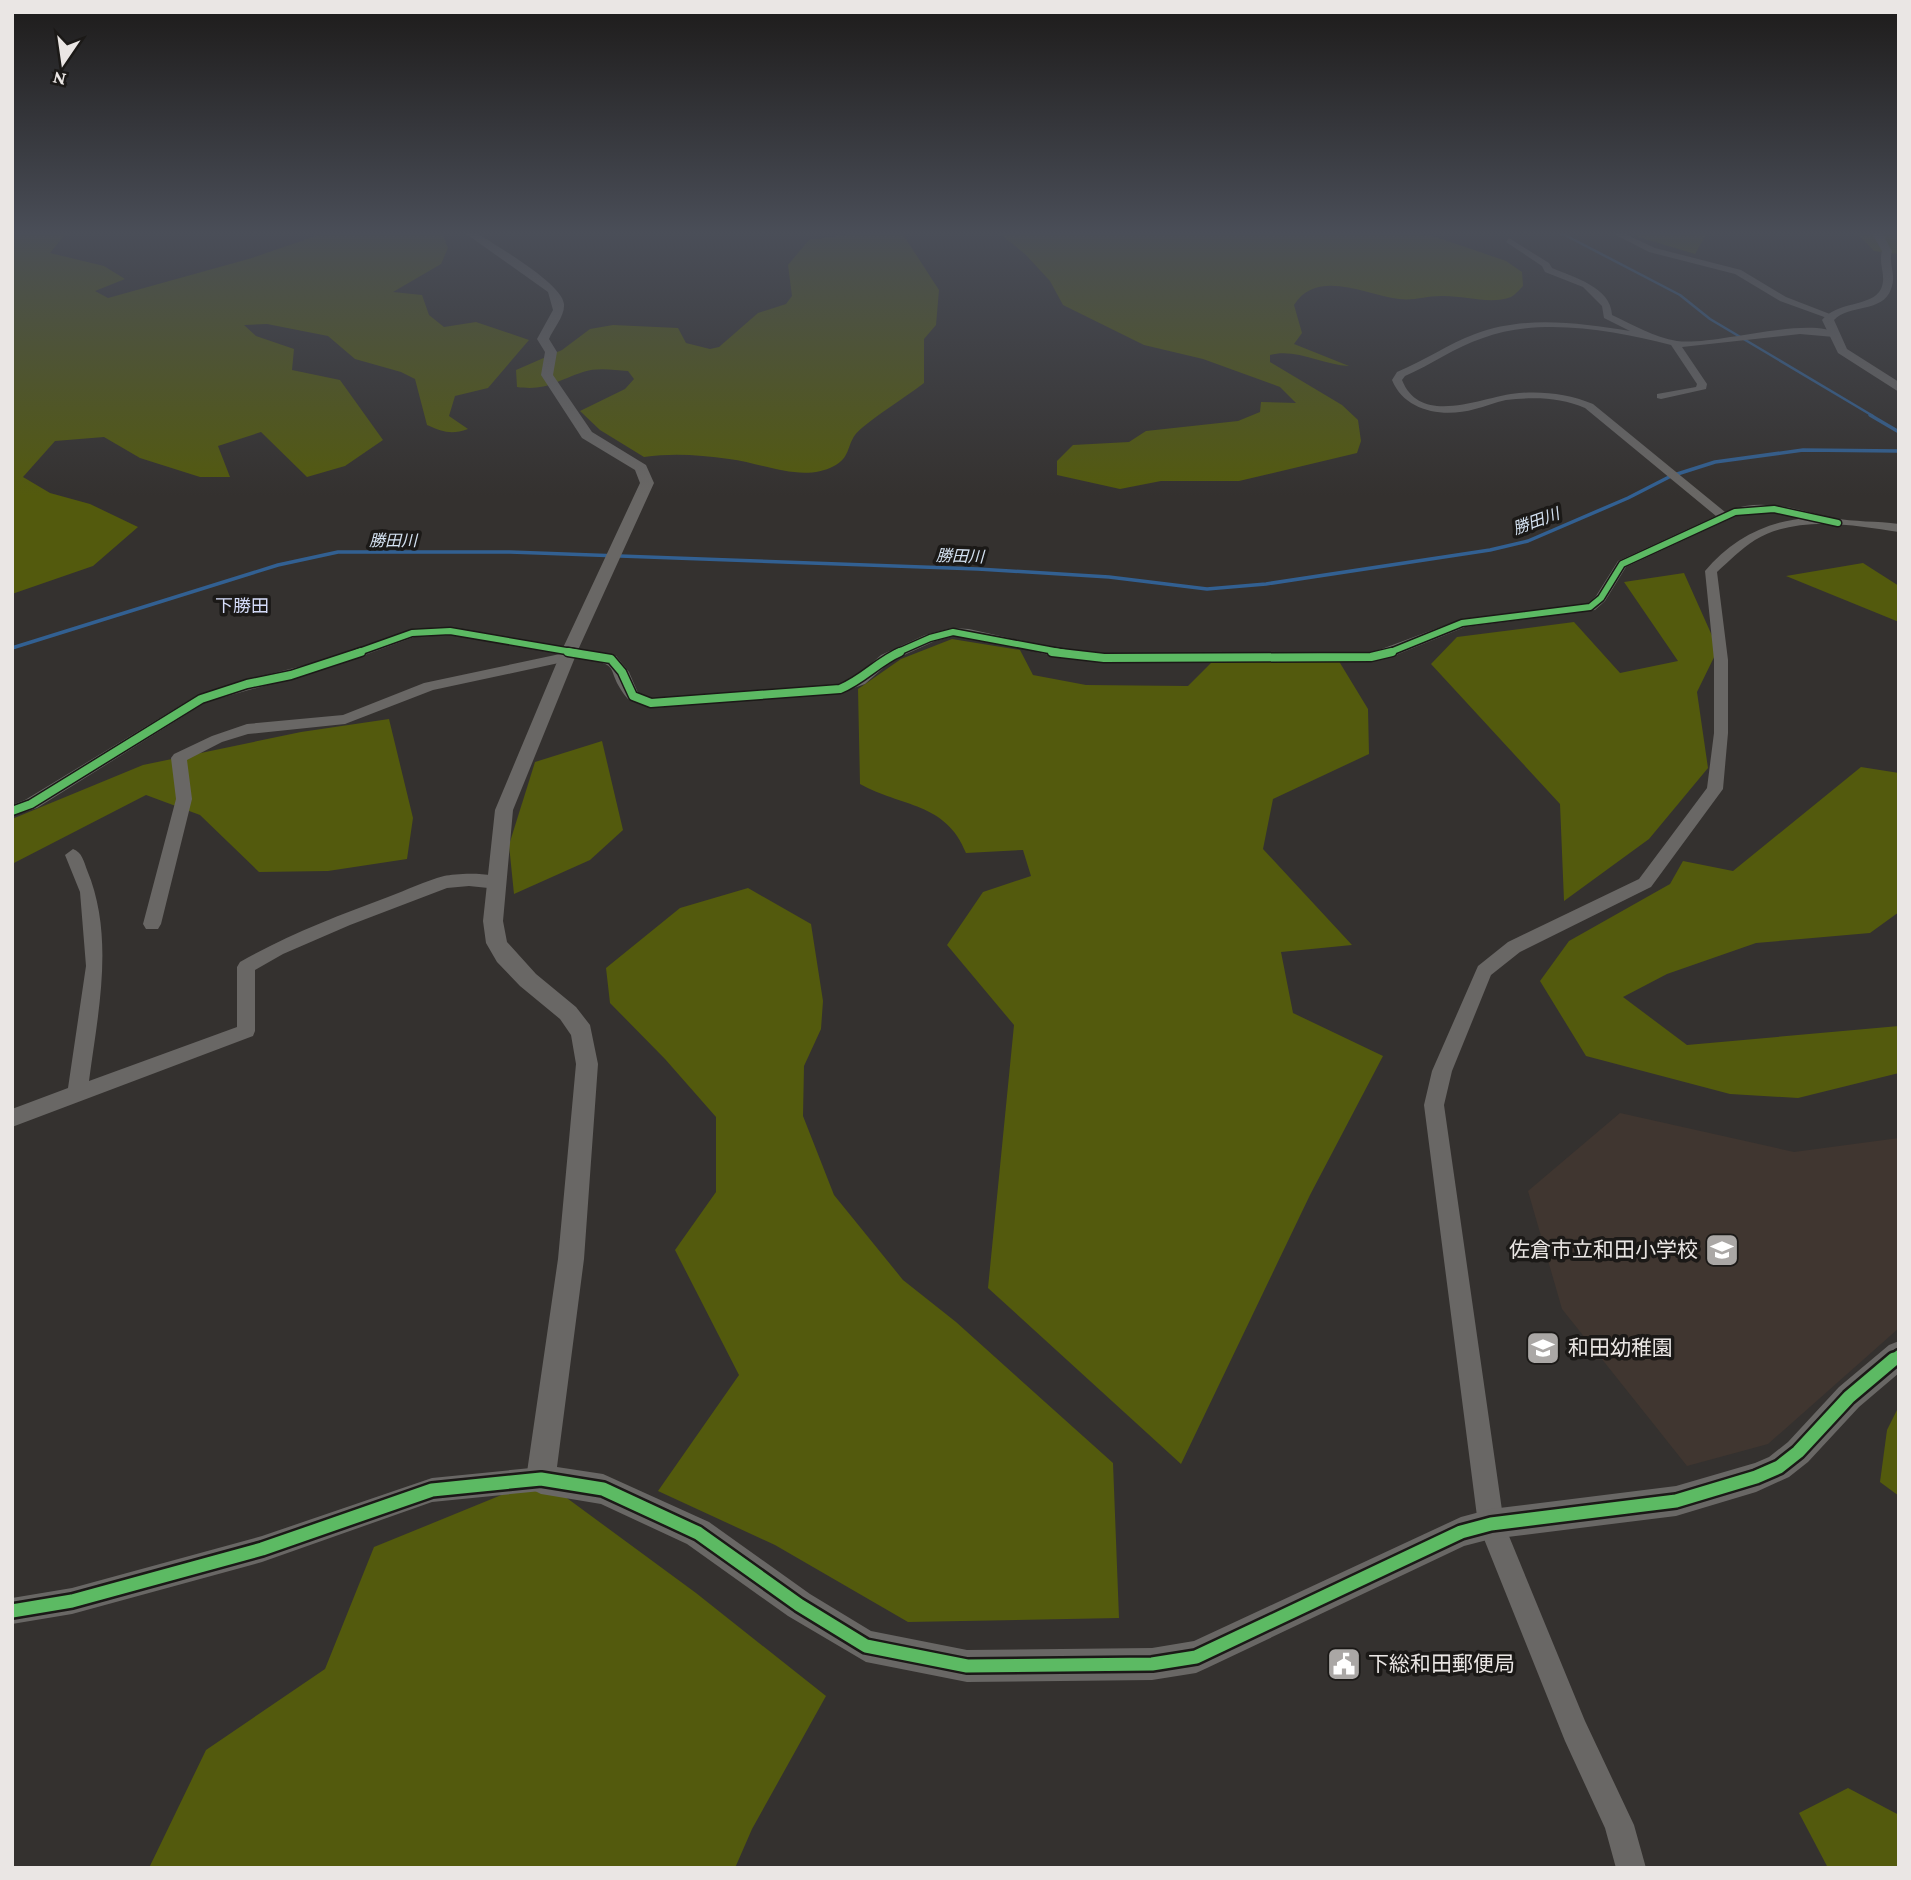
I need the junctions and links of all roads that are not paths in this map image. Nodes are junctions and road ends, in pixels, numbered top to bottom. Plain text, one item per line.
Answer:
1 (555, 321) edge
2 (1617, 321) edge
3 (1828, 321) edge
4 (1835, 334) junction
5 (1648, 336) junction
6 (1675, 344) junction
7 (1899, 388) edge
8 (1661, 396) dead end
9 (1724, 517) junction
10 (1838, 523) junction
11 (1899, 528) edge
12 (569, 654) junction
13 (12, 811) edge
14 (73, 855) dead end
15 (498, 883) junction
16 (152, 924) dead end
17 (77, 1096) junction
18 (12, 1118) edge
19 (1899, 1355) edge
20 (541, 1479) junction
21 (1491, 1524) junction
22 (12, 1611) edge
23 (1631, 1868) edge

1 - 12 street
2 - 5 street
3 - 4 street
4 - 6 street
4 - 7 street
5 - 6 street
5 - 9 street
6 - 8 street
9 - 10 street
9 - 12 street
10 - 11 street
10 - 21 street
12 - 13 street
12 - 15 street
12 - 16 street
14 - 17 street
15 - 17 street
15 - 20 street
17 - 18 street
19 - 21 street
20 - 21 street
20 - 22 street
21 - 23 street

